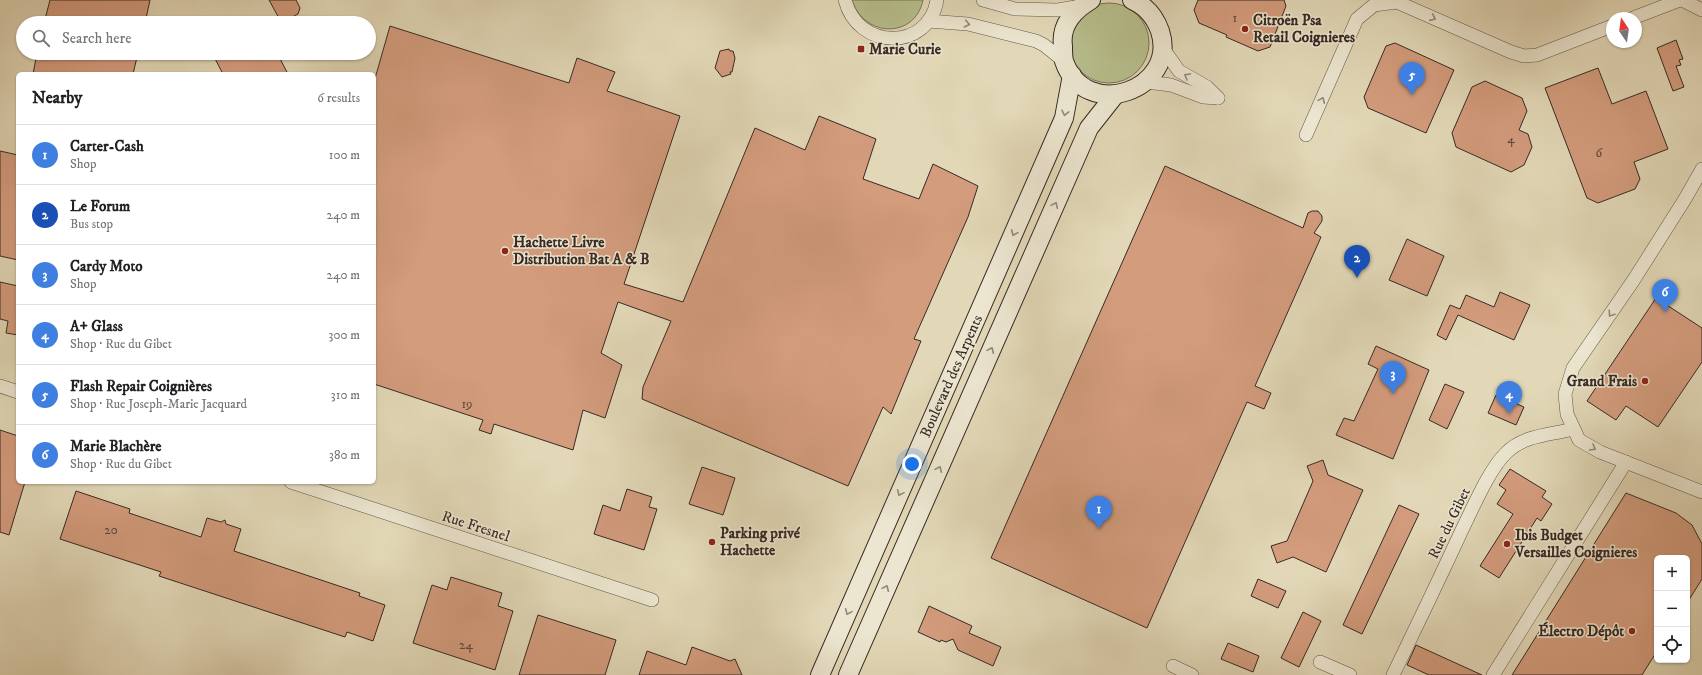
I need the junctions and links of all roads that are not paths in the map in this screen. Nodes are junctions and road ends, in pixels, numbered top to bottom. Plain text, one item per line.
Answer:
1 (845, 0) edge
2 (937, 0) edge
3 (983, 0) edge
4 (1132, 0) edge
5 (1681, 0) edge
6 (1085, 3) edge
7 (1151, 7) edge
8 (1702, 10) edge
9 (1642, 15) edge
10 (928, 21) junction
11 (1606, 28) edge
12 (1162, 47) junction
13 (1068, 68) junction
14 (1146, 82) junction
15 (1115, 95) junction
16 (1306, 135) dead end
17 (1702, 169) edge
18 (0, 386) edge
19 (16, 391) edge
20 (1573, 429) junction
21 (1626, 462) junction
22 (297, 484) edge
23 (1702, 492) edge
24 (652, 600) dead end
25 (1320, 662) dead end
26 (1173, 666) dead end
27 (820, 675) edge
28 (848, 675) edge
29 (1192, 675) edge
30 (1350, 675) edge
31 (1393, 675) edge
32 (1493, 675) edge

1 - 10 street
2 - 10 street
3 - 6 street
4 - 7 street
5 - 8 street
5 - 9 street
6 - 13 street, Boulevard des Arpents
7 - 12 street
10 -> 13 street
16 -> 11 street
12 - 14 street
14 -> 12 street
13 - 15 street
13 -> 27 street, Boulevard des Arpents
14 - 15 street
28 -> 15 street, Boulevard des Arpents
17 -> 20 street
18 - 19 street
20 -> 21 street
20 - 31 street, Rue du Gibet
21 - 23 street
21 - 32 street
22 - 24 street, Rue Fresnel
25 - 30 street
26 - 29 street

